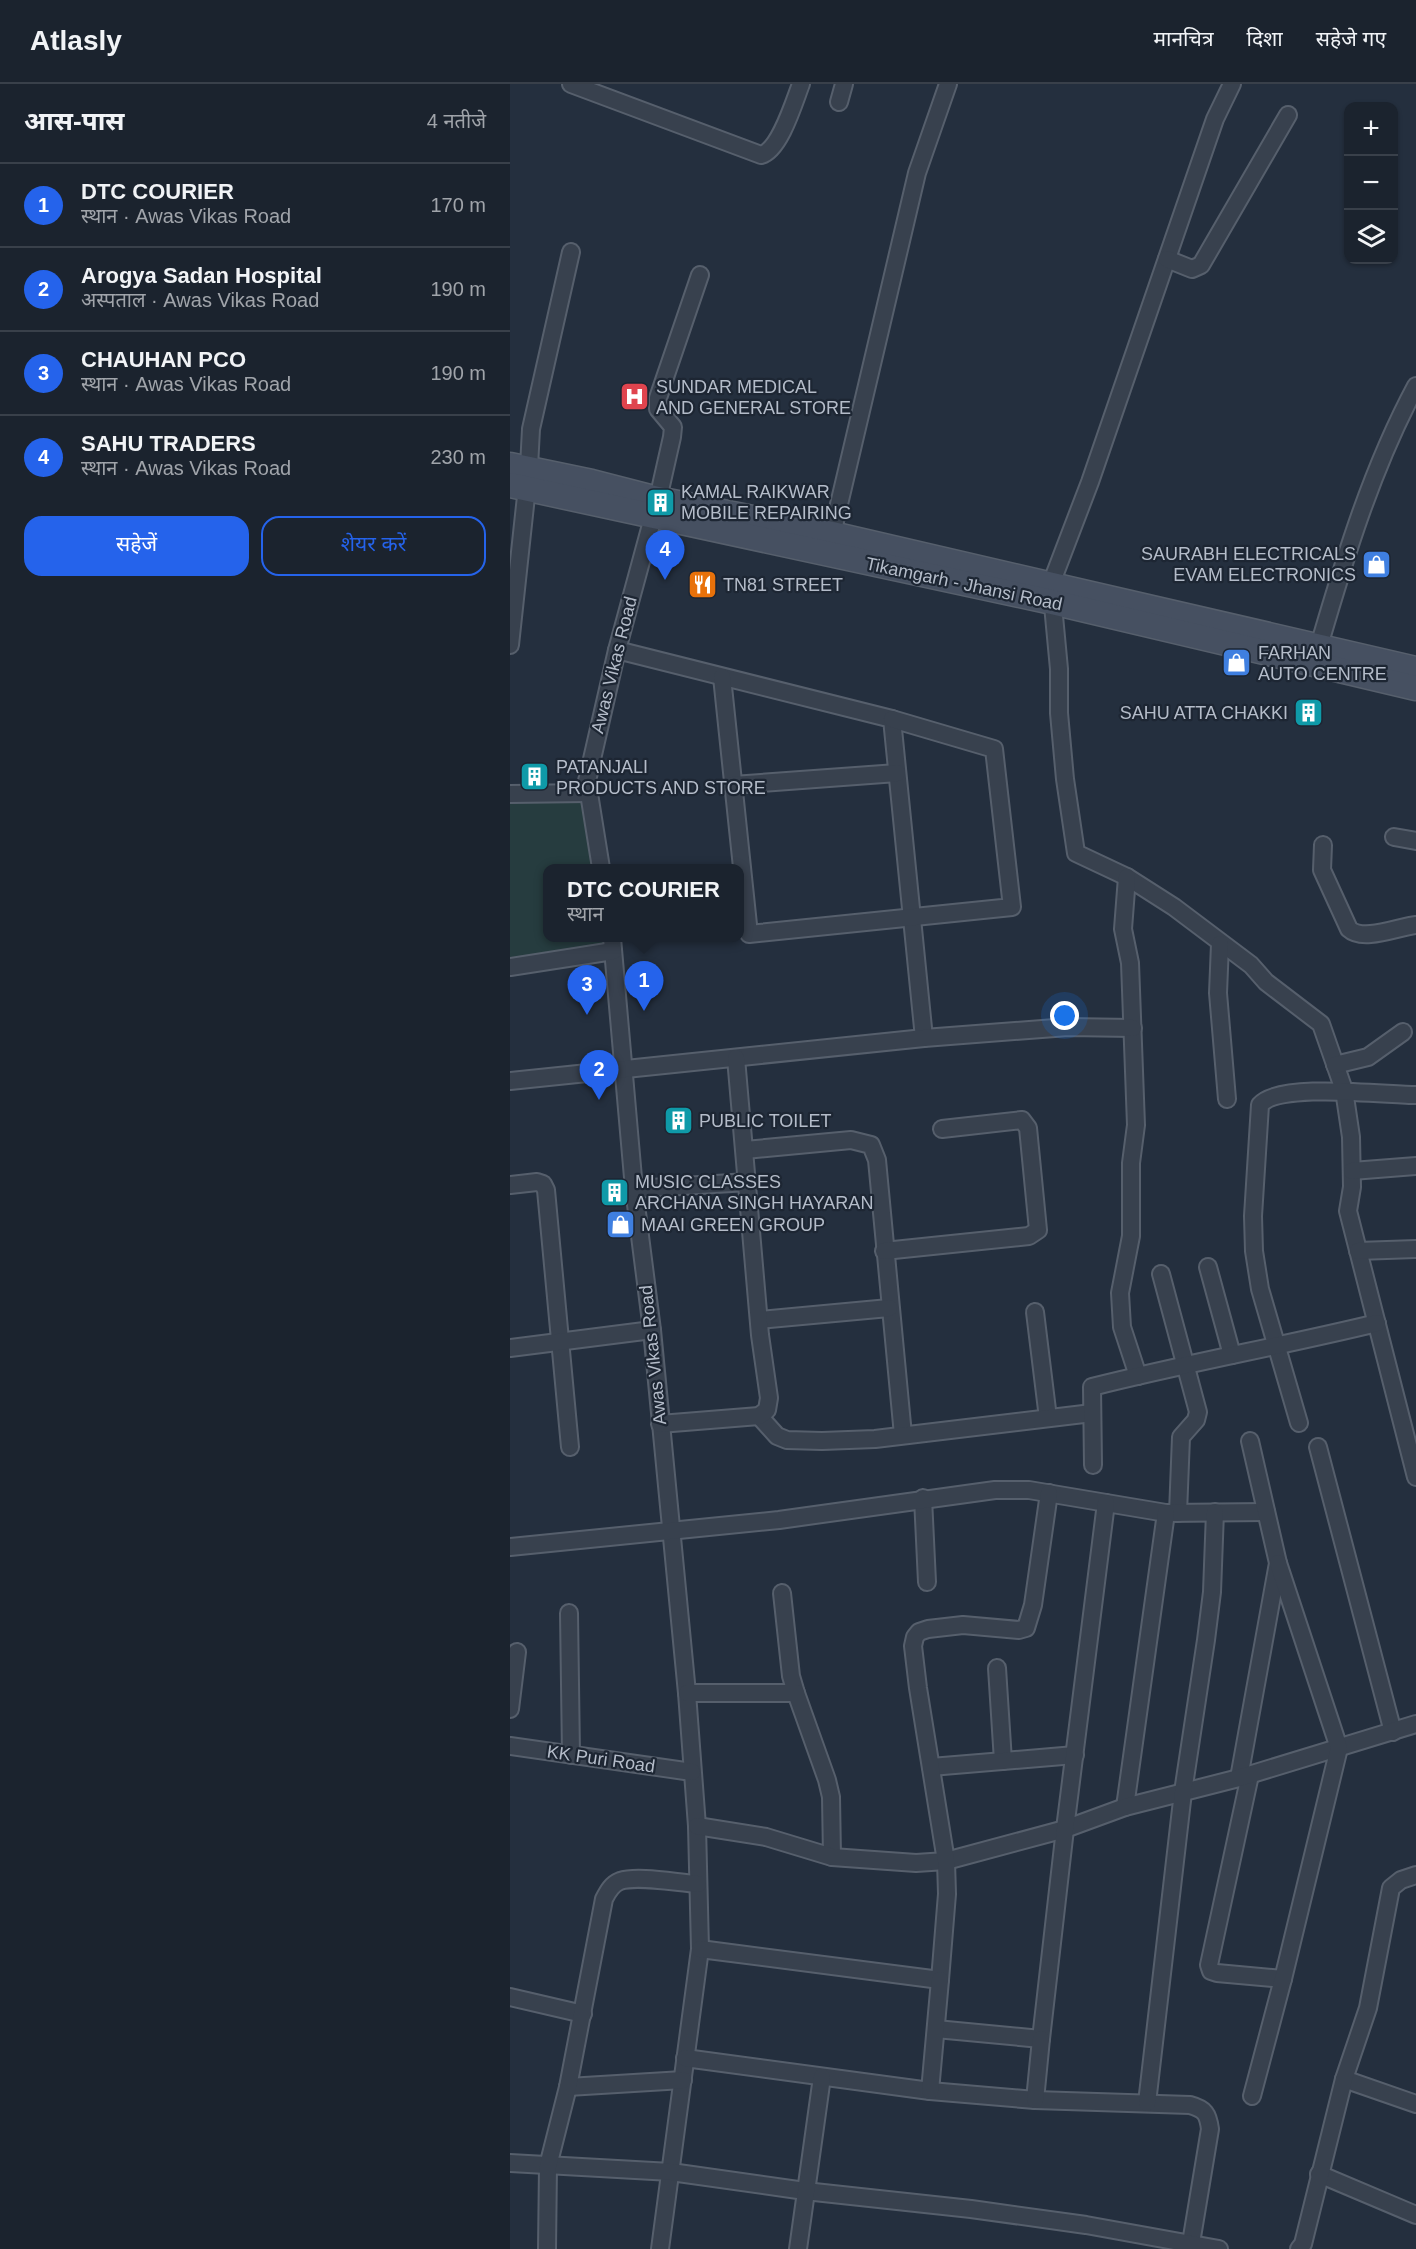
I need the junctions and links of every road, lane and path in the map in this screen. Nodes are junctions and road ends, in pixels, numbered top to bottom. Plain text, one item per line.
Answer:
1 (801, 84) edge
2 (844, 84) edge
3 (948, 84) edge
4 (1232, 84) edge
5 (582, 86) edge
6 (839, 102) dead end
7 (1288, 115) dead end
8 (571, 252) dead end
9 (1167, 259) junction
10 (700, 275) dead end
11 (1416, 387) edge
12 (519, 476) edge
13 (656, 508) junction
14 (832, 534) junction
15 (1052, 593) junction
16 (510, 642) edge
17 (1319, 646) junction
18 (616, 650) junction
19 (1416, 669) edge
20 (722, 677) junction
21 (1416, 688) edge
22 (892, 719) junction
23 (897, 773) junction
24 (734, 785) junction
25 (588, 793) junction
26 (510, 794) edge
27 (1394, 837) dead end
28 (1416, 841) edge
29 (1323, 845) dead end
30 (600, 864) edge
31 (742, 864) edge
32 (1127, 877) junction
33 (744, 884) edge
34 (912, 918) junction
35 (1416, 925) edge
36 (612, 944) edge
37 (1220, 944) junction
38 (510, 967) edge
39 (1133, 1028) junction
40 (1403, 1032) dead end
41 (924, 1038) junction
42 (736, 1058) junction
43 (1335, 1065) junction
44 (622, 1070) junction
45 (510, 1081) edge
46 (1344, 1090) junction
47 (1416, 1095) edge
48 (1227, 1098) dead end
49 (942, 1129) dead end
50 (745, 1150) junction
51 (1416, 1166) edge
52 (1352, 1171) junction
53 (748, 1182) junction
54 (510, 1185) edge
55 (634, 1189) junction
56 (1416, 1249) edge
57 (884, 1251) junction
58 (1358, 1251) junction
59 (1208, 1267) dead end
60 (1161, 1275) dead end
61 (889, 1308) junction
62 (1035, 1312) dead end
63 (759, 1320) junction
64 (1377, 1323) junction
65 (652, 1330) junction
66 (560, 1341) junction
67 (1277, 1347) junction
68 (510, 1348) edge
69 (1232, 1355) junction
70 (1185, 1364) junction
71 (1138, 1376) junction
72 (1092, 1413) junction
73 (759, 1416) junction
74 (1048, 1418) junction
75 (1409, 1421) edge
76 (1299, 1423) dead end
77 (660, 1424) junction
78 (903, 1435) junction
79 (1250, 1441) dead end
80 (570, 1447) dead end
81 (1318, 1447) dead end
82 (1093, 1465) dead end
83 (1416, 1477) edge
84 (1049, 1493) junction
85 (923, 1498) junction
86 (1106, 1503) junction
87 (1215, 1512) junction
88 (1266, 1512) junction
89 (1172, 1513) junction
90 (670, 1530) junction
91 (510, 1547) edge
92 (1278, 1563) junction
93 (927, 1582) dead end
94 (782, 1593) dead end
95 (569, 1613) dead end
96 (517, 1652) dead end
97 (997, 1668) dead end
98 (687, 1693) junction
99 (796, 1693) junction
100 (510, 1708) edge
101 (1416, 1724) edge
102 (1393, 1732) junction
103 (510, 1746) edge
104 (1339, 1748) junction
105 (571, 1755) junction
106 (1075, 1755) junction
107 (1004, 1761) junction
108 (931, 1767) junction
109 (692, 1772) junction
110 (1245, 1776) junction
111 (1184, 1792) junction
112 (1125, 1807) junction
113 (697, 1826) junction
114 (1065, 1829) junction
115 (832, 1857) junction
116 (945, 1861) junction
117 (1416, 1875) edge
118 (698, 1884) junction
119 (700, 1949) junction
120 (1284, 1979) junction
121 (940, 1980) junction
122 (510, 1996) edge
123 (583, 2014) junction
124 (936, 2029) junction
125 (1041, 2039) junction
126 (685, 2058) junction
127 (822, 2078) junction
128 (1344, 2079) junction
129 (683, 2080) junction
130 (568, 2087) junction
131 (930, 2091) junction
132 (1252, 2096) dead end
133 (1035, 2100) junction
134 (1147, 2103) junction
135 (1416, 2104) edge
136 (510, 2163) edge
137 (548, 2166) junction
138 (671, 2172) junction
139 (1319, 2174) junction
140 (805, 2191) junction
141 (1416, 2215) edge
142 (1191, 2243) junction
143 (547, 2249) edge
144 (660, 2249) edge
145 (798, 2249) edge
146 (1219, 2249) edge
147 (1299, 2249) edge

1 - 5 street
2 - 6 street
3 - 14 street
4 - 9 street
7 - 9 street
8 - 12 street
9 - 15 street
10 - 13 street, Awas Vikas Road
11 - 17 street
12 - 13 street
12 - 16 street
13 - 14 street
13 - 15 street, Tikamgarh - Jhansi Road
13 - 18 street, Awas Vikas Road
14 - 15 street
15 - 17 street
15 - 21 street, Tikamgarh - Jhansi Road
15 - 32 street
17 - 19 street
18 - 20 street
18 - 25 street, Awas Vikas Road
20 - 22 street
20 - 24 street
22 - 23 street
22 - 34 street
23 - 24 street
23 - 34 street
24 - 31 street
25 - 26 street
25 - 30 street, Awas Vikas Road
27 - 28 street
29 - 35 street
32 - 37 street
32 - 39 street
33 - 34 street
34 - 41 street
36 - 38 street
36 - 44 street, Awas Vikas Road
37 - 43 street
37 - 48 street
39 - 41 street
39 - 71 street
40 - 43 street
41 - 42 street
42 - 44 street
42 - 50 street
43 - 46 street
44 - 45 street
44 - 55 street, Awas Vikas Road
46 - 47 street
46 - 52 street
46 - 67 street
49 - 57 street
50 - 53 street
50 - 57 street
51 - 52 street
52 - 58 street
53 - 55 street
53 - 63 street
54 - 66 street
55 - 65 street, Awas Vikas Road
56 - 58 street
57 - 61 street
58 - 64 street
59 - 69 street
60 - 70 street
61 - 63 street
61 - 78 street
62 - 74 street
63 - 73 street
64 - 67 street
64 - 75 street
65 - 66 street
65 - 77 street, Awas Vikas Road
66 - 68 street
66 - 80 street
67 - 69 street
67 - 76 street
69 - 70 street
70 - 71 street
70 - 89 street
71 - 72 street
72 - 74 street
72 - 82 street
73 - 77 street
73 - 78 street
74 - 78 street
75 - 83 street
77 - 90 street, Awas Vikas Road
79 - 88 street
81 - 102 street
84 - 85 street
84 - 86 street
84 - 108 street
85 - 90 street
85 - 93 street
86 - 89 street
86 - 106 street
87 - 88 street
87 - 89 street
87 - 111 street
88 - 92 street
89 - 112 street
90 - 91 street
90 - 98 street, Awas Vikas Road
92 - 104 street
92 - 110 street
94 - 99 street
95 - 105 street
96 - 100 street
97 - 107 street
98 - 99 street
98 - 109 street, Awas Vikas Road
99 - 115 street
101 - 102 street
102 - 104 street
103 - 105 street, KK Puri Road
104 - 110 street
104 - 120 street
105 - 109 street, KK Puri Road
106 - 107 street
106 - 114 street
107 - 108 street
108 - 116 street
109 - 113 street, Awas Vikas Road
110 - 111 street
110 - 120 street
111 - 112 street
111 - 134 street
112 - 114 street
113 - 115 street
113 - 118 street, Awas Vikas Road
114 - 116 street
114 - 125 street
115 - 116 street
116 - 121 street
117 - 128 street
118 - 119 street, Awas Vikas Road
118 - 123 street
119 - 121 street
119 - 126 street, Awas Vikas Road
120 - 132 street
121 - 124 street
122 - 123 street
123 - 130 street
124 - 125 street
124 - 131 street
125 - 133 street
126 - 127 street
126 - 129 street, Awas Vikas Road
127 - 131 street
127 - 140 street
128 - 135 street
128 - 139 street
129 - 130 street
129 - 138 street, Awas Vikas Road
130 - 137 street
131 - 133 street
133 - 134 street
134 - 142 street
136 - 137 street
137 - 138 street
137 - 143 street
138 - 140 street
138 - 144 street, Awas Vikas Road
139 - 141 street
139 - 147 street
140 - 142 street
140 - 145 street
142 - 146 street

